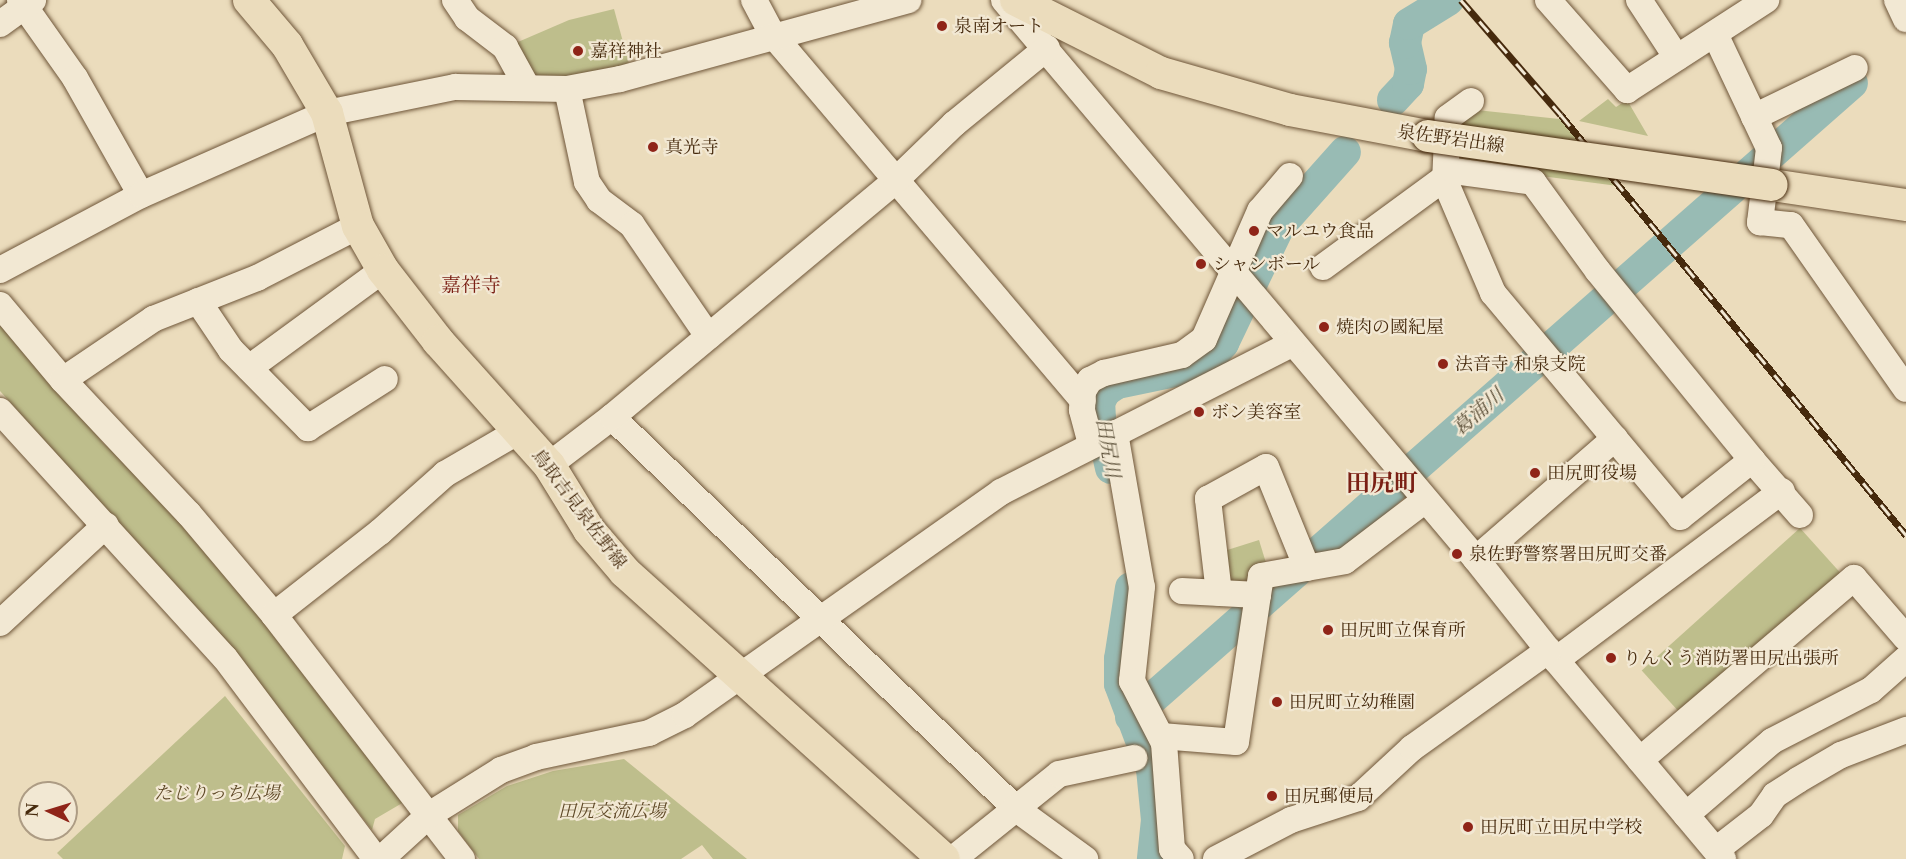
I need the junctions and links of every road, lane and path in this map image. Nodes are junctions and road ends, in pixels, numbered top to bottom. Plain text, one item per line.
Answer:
1 (249, 0) edge
2 (455, 0) edge
3 (754, 0) edge
4 (908, 0) edge
5 (1004, 0) edge
6 (1016, 0) edge
7 (1548, 0) edge
8 (1639, 0) edge
9 (1766, 0) edge
10 (1896, 0) edge
11 (25, 2) edge
12 (1906, 18) edge
13 (0, 24) edge
14 (1715, 34) junction
15 (773, 35) junction
16 (1047, 48) junction
17 (1677, 58) junction
18 (1854, 68) dead end
19 (527, 87) junction
20 (567, 89) junction
21 (1471, 101) dead end
22 (327, 113) junction
23 (1754, 117) junction
24 (1290, 176) dead end
25 (896, 180) junction
26 (1444, 181) junction
27 (141, 195) junction
28 (1906, 205) edge
29 (358, 226) junction
30 (1323, 267) dead end
31 (0, 270) edge
32 (383, 270) junction
33 (1232, 270) junction
34 (198, 301) junction
35 (0, 305) edge
36 (708, 336) junction
37 (1292, 344) junction
38 (249, 368) junction
39 (385, 379) dead end
40 (63, 380) junction
41 (1906, 388) edge
42 (1083, 400) junction
43 (0, 411) edge
44 (612, 417) junction
45 (519, 431) junction
46 (1114, 433) junction
47 (1615, 438) junction
48 (1092, 444) junction
49 (1752, 460) junction
50 (549, 465) junction
51 (1782, 491) junction
52 (1425, 500) junction
53 (1800, 515) dead end
54 (106, 525) junction
55 (1476, 559) junction
56 (1307, 568) junction
57 (1182, 591) dead end
58 (1219, 593) junction
59 (1258, 595) junction
60 (274, 615) junction
61 (820, 617) junction
62 (0, 623) edge
63 (1906, 638) edge
64 (1552, 655) junction
65 (1906, 658) edge
66 (739, 676) junction
67 (1906, 730) edge
68 (1161, 736) junction
69 (1134, 758) dead end
70 (1640, 760) junction
71 (1014, 808) junction
72 (429, 815) junction
73 (1686, 815) junction
74 (1720, 855) edge
75 (1220, 858) edge
76 (376, 859) edge
77 (381, 859) edge
78 (462, 859) edge
79 (944, 859) edge
80 (953, 859) edge
81 (1085, 859) edge
82 (1181, 859) edge

1 - 22 main road, 鳥取吉見泉佐野線
2 - 19 street
3 - 15 street
4 - 15 street
5 - 16 street
6 - 28 main road, 泉佐野岩出線, bridge
7 - 17 street
8 - 17 street
9 - 14 street
10 - 12 street
11 - 13 street
11 - 27 street
14 - 17 street
14 - 23 street
15 - 20 street
15 - 25 street
16 - 25 street
16 - 33 street
18 - 23 street
19 - 20 street
19 - 22 street
20 - 36 street
21 - 26 street
22 - 27 street
22 - 29 main road, 鳥取吉見泉佐野線
23 - 41 street
24 - 33 street
25 - 36 street
25 - 42 street
26 - 30 street
26 - 47 street
26 - 49 street
27 - 31 street
29 - 32 main road, 鳥取吉見泉佐野線
29 - 34 street
32 - 38 street
32 - 45 main road, 鳥取吉見泉佐野線
33 - 37 street
33 - 42 street
34 - 38 street
34 - 40 street
35 - 40 street
36 - 44 street
37 - 46 street
37 - 52 street
38 - 39 street
40 - 60 street
42 - 48 street
43 - 54 street
44 - 50 street
44 - 61 street
45 - 50 main road, 鳥取吉見泉佐野線
45 - 60 street
46 - 48 street
46 - 68 street
47 - 49 street
47 - 55 street
48 - 61 street
49 - 51 street
50 - 66 main road, 鳥取吉見泉佐野線
51 - 53 street
51 - 64 street
52 - 55 street
52 - 56 street
54 - 62 street
54 - 76 street
55 - 64 street
56 - 58 street
56 - 59 street
57 - 58 street
58 - 59 street
59 - 68 street
60 - 72 street
61 - 66 street
61 - 71 street
63 - 70 street
64 - 70 street
64 - 75 street
65 - 73 street
66 - 72 street
66 - 79 main road, 鳥取吉見泉佐野線
67 - 74 street
68 - 82 street
69 - 71 street
70 - 73 street
71 - 80 street
71 - 81 street
72 - 77 street
72 - 78 street
73 - 74 street

